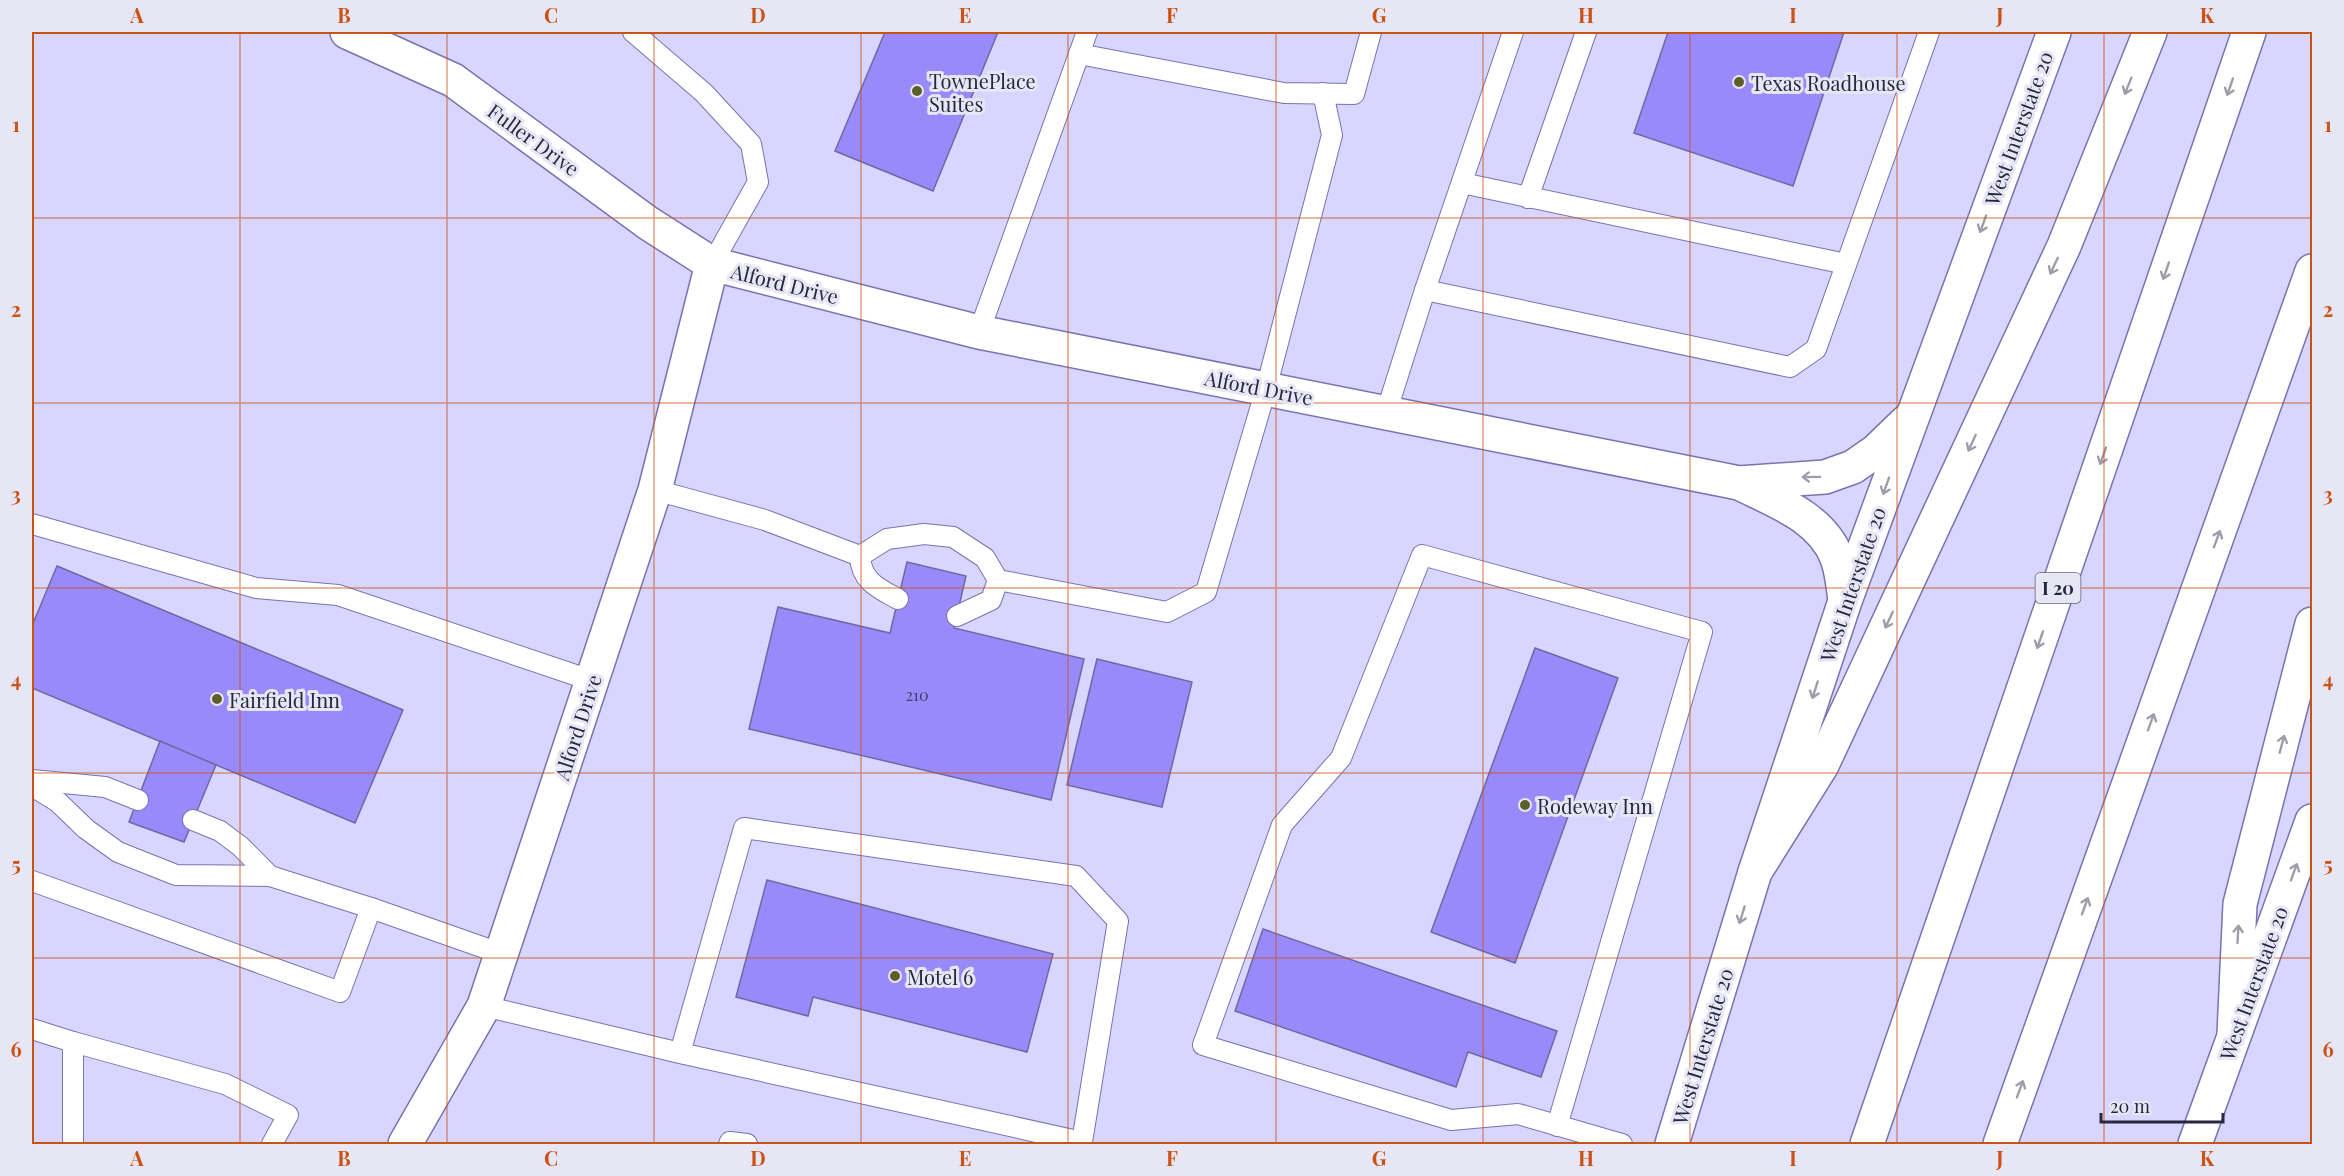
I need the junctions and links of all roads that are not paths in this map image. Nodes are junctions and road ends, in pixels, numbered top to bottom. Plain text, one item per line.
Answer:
1 (347, 32) edge
2 (633, 32) edge
3 (1087, 32) edge
4 (1371, 32) edge
5 (1513, 32) edge
6 (1586, 32) edge
7 (1929, 32) edge
8 (2054, 32) edge
9 (2150, 32) edge
10 (2249, 32) edge
11 (1079, 54) junction
12 (1323, 93) junction
13 (1462, 183) junction
14 (1528, 198) junction
15 (712, 264) junction
16 (1846, 264) junction
17 (2313, 271) edge
18 (1425, 290) junction
19 (979, 332) junction
20 (1266, 389) junction
21 (1386, 413) junction
22 (1912, 417) junction
23 (1739, 483) junction
24 (655, 490) junction
25 (32, 524) edge
26 (860, 556) junction
27 (998, 580) junction
28 (898, 598) dead end
29 (1845, 600) junction
30 (957, 616) dead end
31 (2313, 624) edge
32 (593, 681) junction
33 (32, 780) edge
34 (32, 786) edge
35 (138, 800) dead end
36 (193, 820) dead end
37 (2313, 821) edge
38 (1755, 872) junction
39 (270, 876) junction
40 (32, 881) edge
41 (371, 908) junction
42 (502, 954) junction
43 (484, 1006) junction
44 (32, 1029) edge
45 (2234, 1034) junction
46 (73, 1042) junction
47 (680, 1053) junction
48 (1557, 1126) junction
49 (72, 1144) edge
50 (272, 1144) edge
51 (405, 1144) edge
52 (729, 1144) edge
53 (747, 1144) edge
54 (1622, 1144) edge
55 (1672, 1144) edge
56 (1867, 1144) edge
57 (2000, 1144) edge
58 (2195, 1144) edge

1 - 15 main road, Fuller Drive
2 - 15 lane
3 - 11 lane
4 - 12 lane
5 - 13 lane
6 - 14 lane
7 - 16 lane
8 -> 22 main road, West Interstate 20
9 -> 38 main road
10 -> 56 main road, I 20
11 - 12 lane
11 - 19 lane
12 - 20 lane
13 - 14 lane
13 - 18 lane
14 - 16 lane
15 - 19 main road, Alford Drive
15 - 24 main road, Alford Drive
16 - 18 lane
57 -> 17 main road
18 - 21 lane
19 - 20 main road, Alford Drive
20 - 21 main road, Alford Drive
20 - 27 lane
21 - 23 main road, Alford Drive
22 -> 23 main road
22 -> 29 main road, West Interstate 20
23 - 29 main road
24 - 26 lane
24 - 32 main road, Alford Drive
25 - 32 lane
26 - 27 lane
26 - 28 lane
27 - 30 lane
29 -> 38 main road, West Interstate 20
45 -> 31 main road
32 - 42 main road, Alford Drive
33 - 35 lane
34 - 39 lane
36 - 39 lane
45 -> 37 main road, West Interstate 20
38 -> 55 main road, West Interstate 20
39 - 41 lane
40 - 41 lane
41 - 42 lane
42 - 43 main road, Alford Drive
43 - 47 lane
43 - 51 main road, Alford Drive
44 - 46 lane
45 - 58 main road, West Interstate 20
46 - 49 lane
46 - 50 lane
47 - 47 lane
48 - 48 lane
48 - 54 lane
52 - 53 lane

